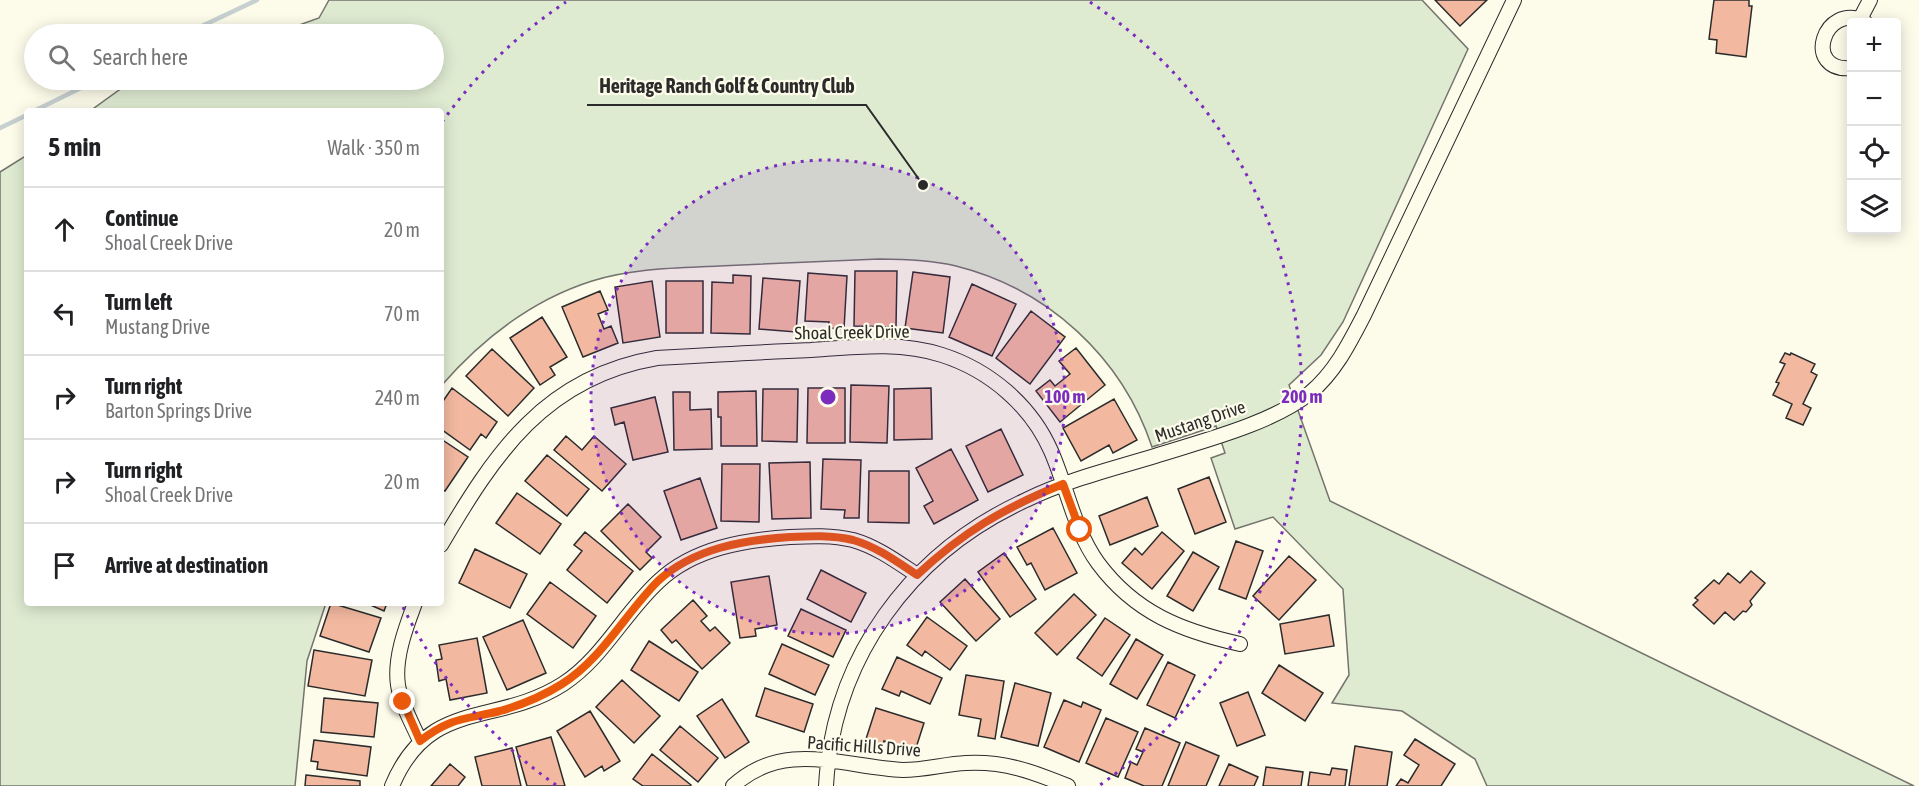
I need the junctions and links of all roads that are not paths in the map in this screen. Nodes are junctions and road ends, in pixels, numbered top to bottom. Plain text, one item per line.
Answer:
1 (1514, 0) edge
2 (1870, 0) edge
3 (1855, 18) edge
4 (1863, 18) edge
5 (1847, 68) edge
6 (1063, 484) junction
7 (444, 540) edge
8 (917, 575) junction
9 (415, 606) edge
10 (1240, 644) dead end
11 (420, 741) junction
12 (828, 759) junction
13 (392, 786) edge
14 (733, 786) edge
15 (826, 786) edge
16 (1068, 786) edge

1 - 6 street, Mustang Drive
2 - 4 street
3 - 5 street
6 - 7 street, Shoal Creek Drive
6 - 8 street, Mustang Drive
6 - 10 street, Shoal Creek Drive
8 - 11 street
8 - 12 street, Mustang Drive
9 - 11 street
11 - 13 street
12 - 14 street, Pacific Hills Drive
12 - 15 street, Mustang Drive
12 - 16 street, Pacific Hills Drive

